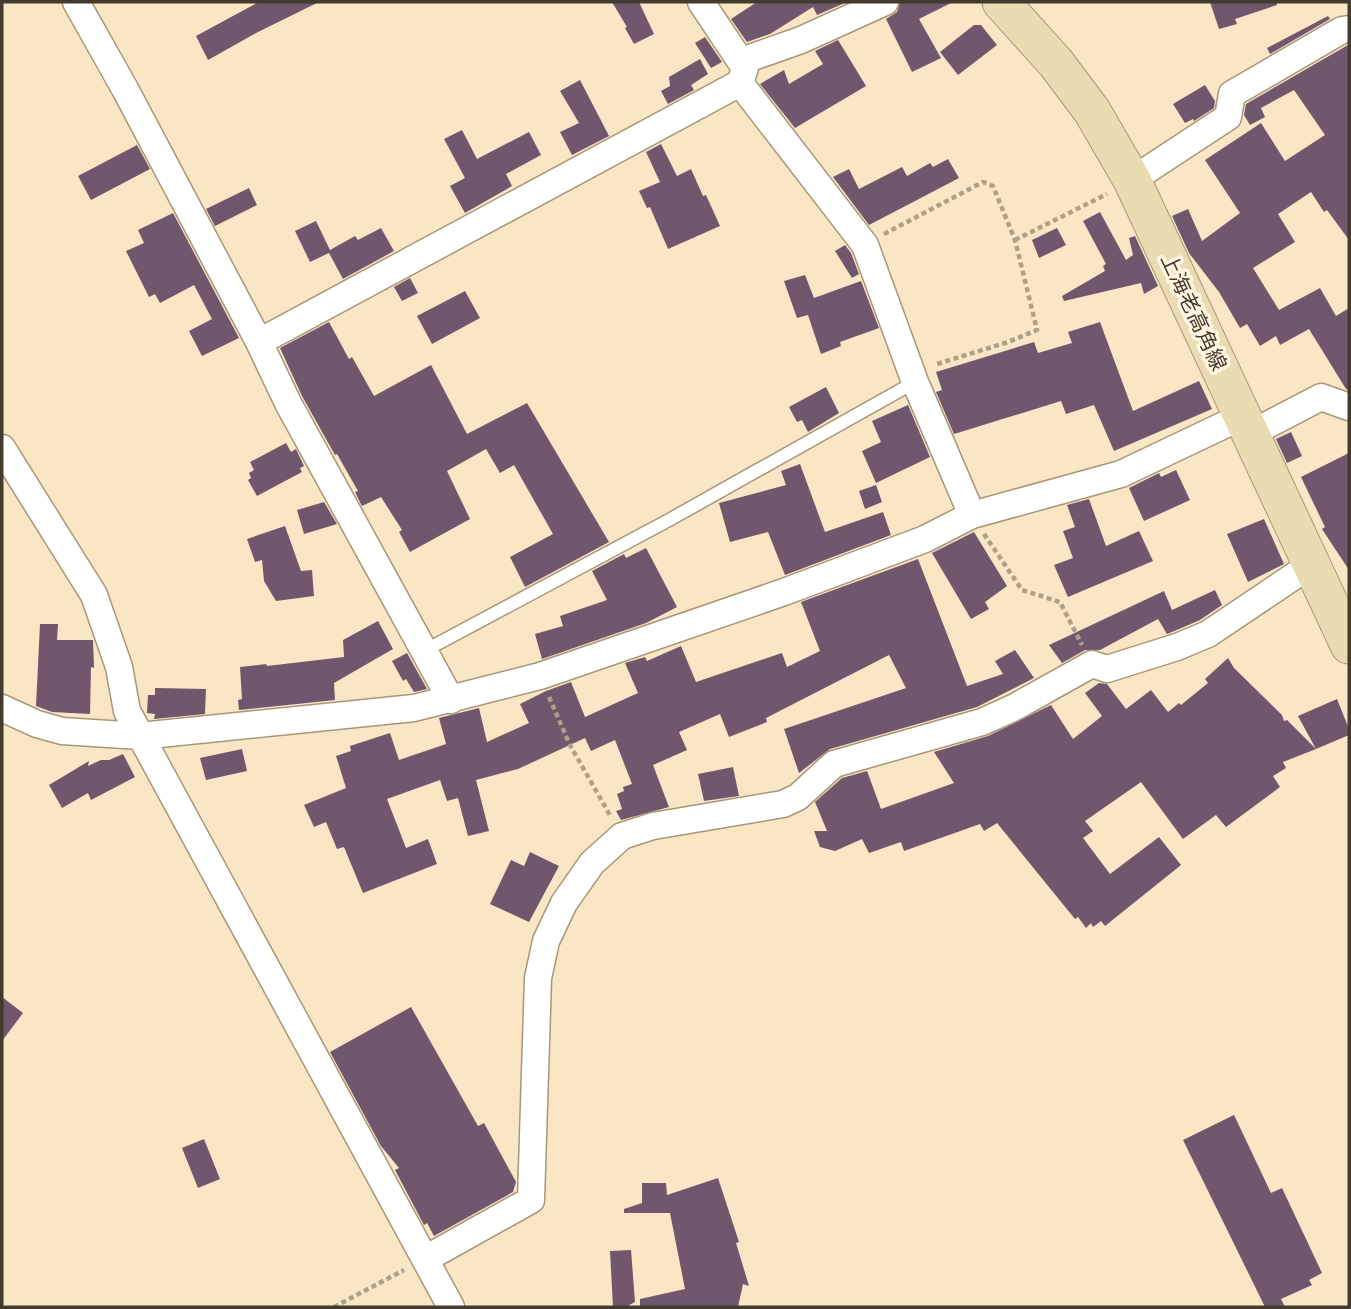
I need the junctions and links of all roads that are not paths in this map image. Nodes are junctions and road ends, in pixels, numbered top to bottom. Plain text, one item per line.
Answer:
1 (76, 2) edge
2 (701, 2) edge
3 (885, 2) edge
4 (1001, 2) edge
5 (1349, 29) edge
6 (741, 73) junction
7 (1132, 180) junction
8 (258, 342) junction
9 (913, 377) junction
10 (1349, 407) edge
11 (1247, 425) junction
12 (2, 448) edge
13 (972, 515) junction
14 (1312, 564) junction
15 (1349, 645) edge
16 (424, 651) junction
17 (451, 700) junction
18 (2, 708) edge
19 (140, 736) junction
20 (427, 1258) junction
21 (451, 1307) edge

1 - 8 street
2 - 6 street
3 - 6 street
4 - 7 main road, 上海老高角線
5 - 7 street
6 - 8 street
6 - 9 street
7 - 11 main road, 上海老高角線
8 - 16 street
9 - 13 street
9 - 16 lane
10 - 11 street
11 - 13 street
11 - 14 main road, 上海老高角線
12 - 19 street
13 - 17 street
14 - 15 main road, 上海老高角線
14 - 20 street
16 - 17 street
17 - 19 street
18 - 19 street
19 - 20 street
20 - 21 street

